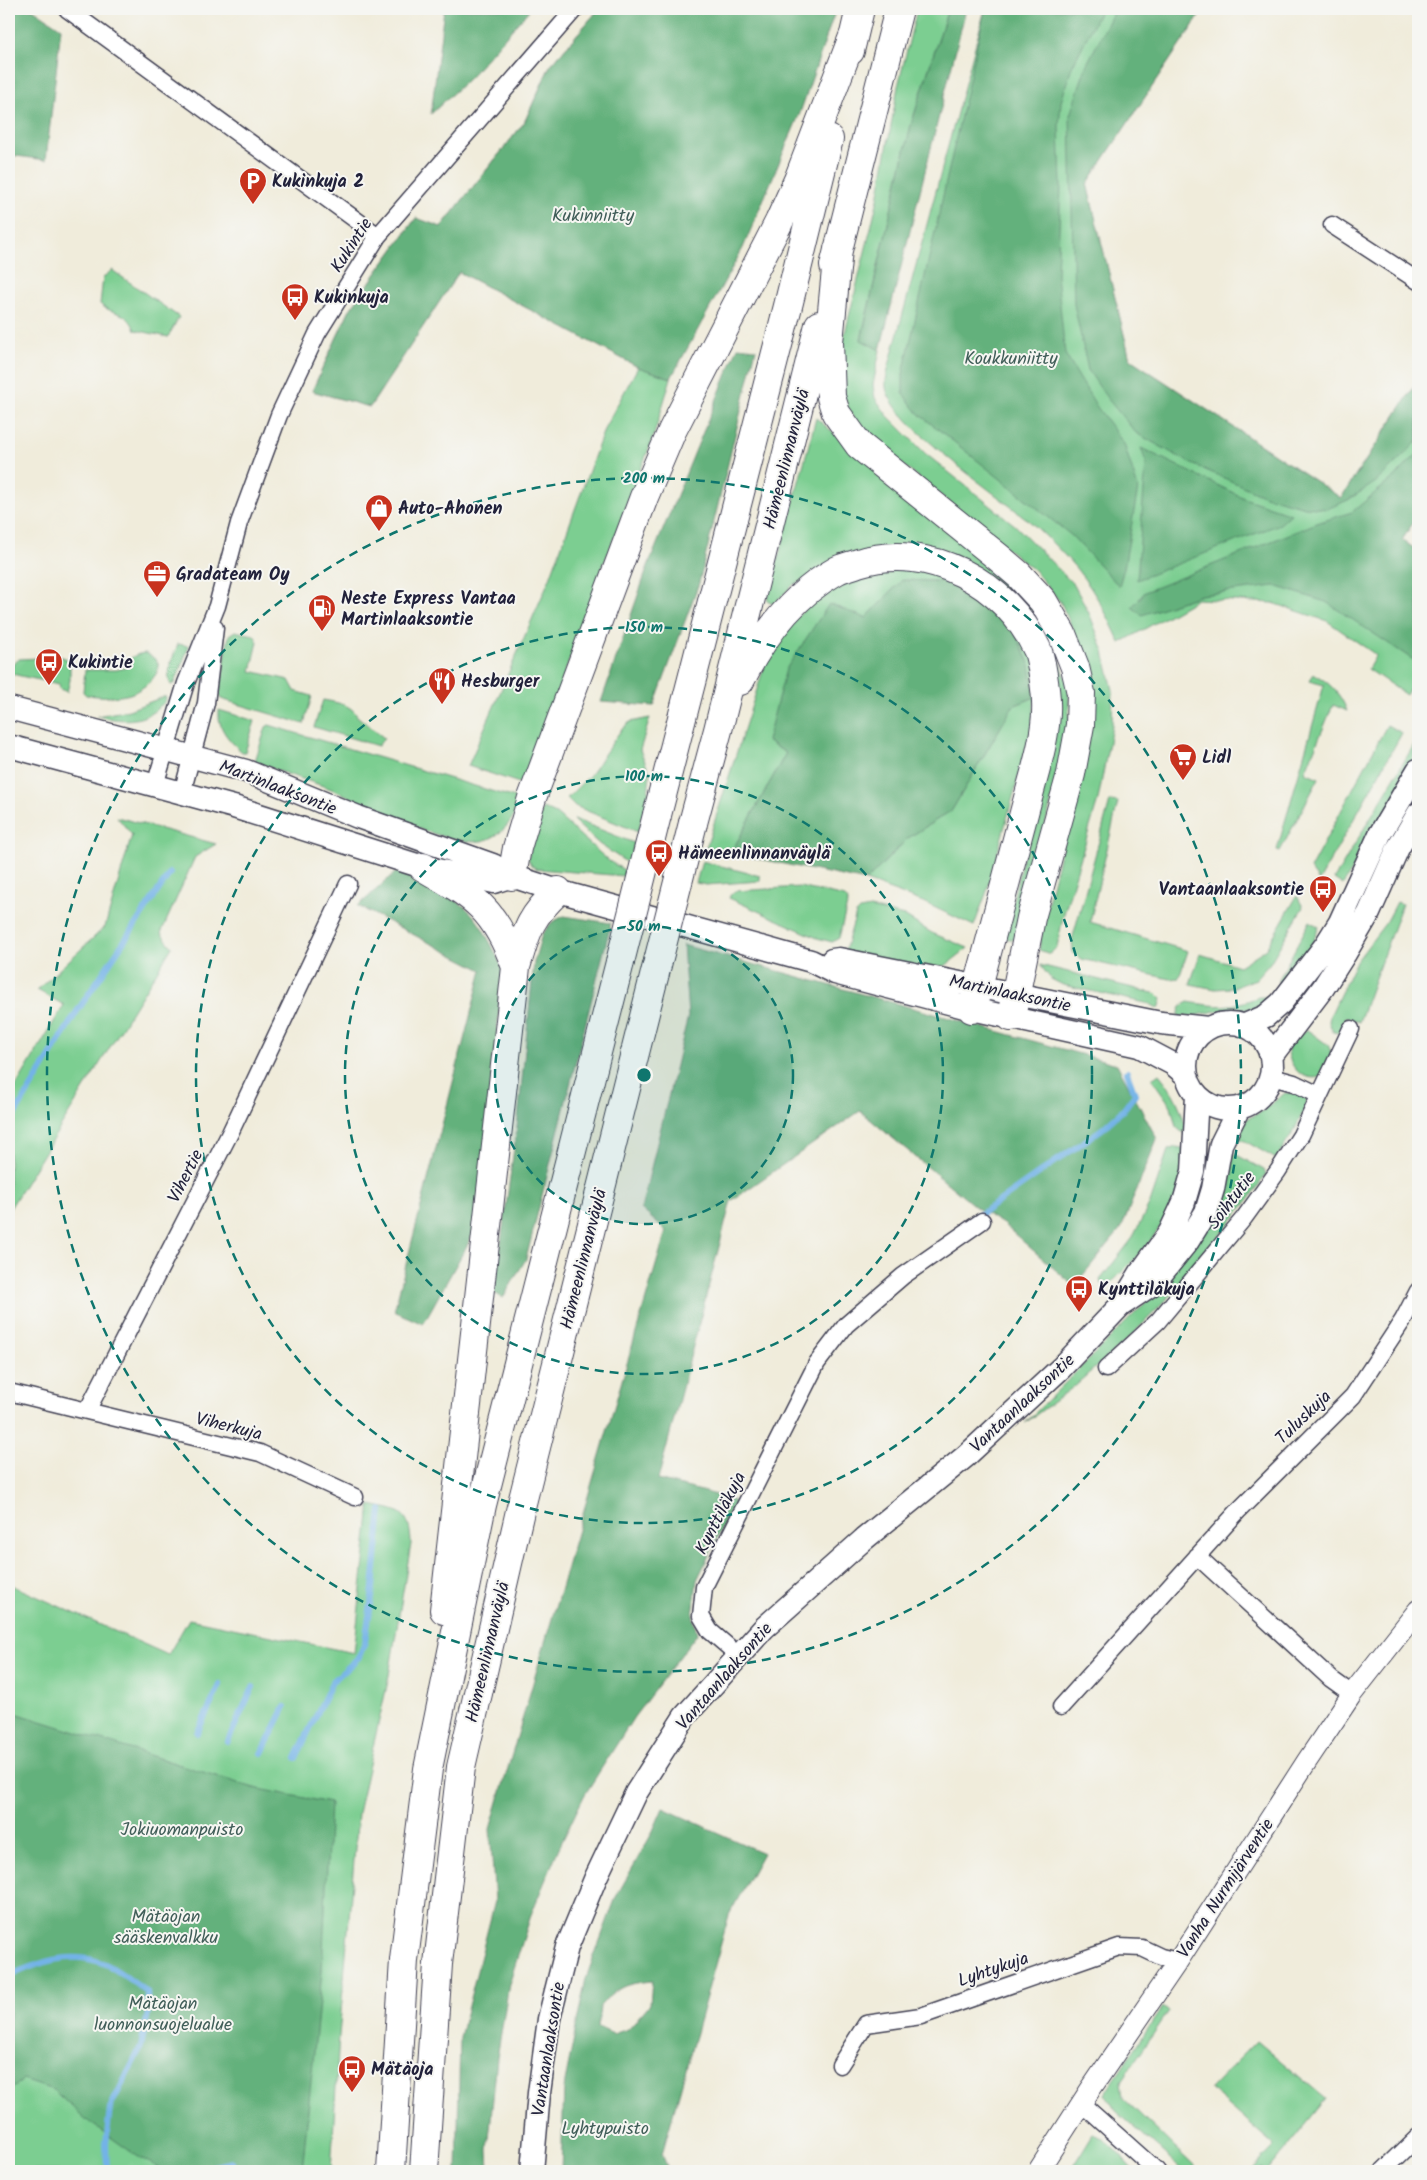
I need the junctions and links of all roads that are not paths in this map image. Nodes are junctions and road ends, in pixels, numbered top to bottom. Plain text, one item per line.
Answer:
1 (67, 9) edge
2 (575, 9) edge
3 (899, 9) edge
4 (857, 22) edge
5 (1332, 224) dead end
6 (378, 236) junction
7 (838, 249) junction
8 (1418, 281) edge
9 (217, 606) junction
10 (9, 708) edge
11 (718, 730) junction
12 (9, 746) edge
13 (166, 750) junction
14 (192, 756) junction
15 (1418, 770) edge
16 (155, 785) junction
17 (182, 793) junction
18 (1418, 814) edge
19 (423, 867) junction
20 (512, 876) junction
21 (348, 884) dead end
22 (558, 891) junction
23 (516, 967) junction
24 (975, 997) junction
25 (1013, 1005) junction
26 (1245, 1025) junction
27 (1208, 1028) junction
28 (1351, 1029) dead end
29 (1272, 1066) junction
30 (1187, 1076) junction
31 (1319, 1095) junction
32 (1197, 1096) junction
33 (1239, 1108) junction
34 (982, 1220) dead end
35 (1418, 1291) edge
36 (1121, 1306) junction
37 (1106, 1369) dead end
38 (9, 1392) edge
39 (87, 1411) junction
40 (355, 1498) dead end
41 (1197, 1556) junction
42 (1418, 1610) edge
43 (738, 1655) junction
44 (1352, 1694) junction
45 (1061, 1706) dead end
46 (428, 1769) junction
47 (1178, 1961) junction
48 (840, 2065) dead end
49 (1082, 2104) junction
50 (1418, 2137) edge
51 (391, 2171) edge
52 (424, 2171) edge
53 (532, 2171) edge
54 (1038, 2171) edge
55 (1157, 2171) edge
56 (1383, 2171) edge

1 - 6 street
2 - 6 street, Kukintie
3 - 7 highway, Hämeenlinnanväylä
4 - 20 highway
4 - 46 highway, Hämeenlinnanväylä, bridge
5 - 8 street
6 - 9 street, Kukintie
7 - 11 highway, Hämeenlinnanväylä
7 - 25 highway
9 - 13 street, Kukintie
9 - 14 street, Kukintie
10 - 13 main road, Martinlaaksontie
11 - 24 highway
11 - 52 highway, Hämeenlinnanväylä, bridge
12 - 16 main road, Martinlaaksontie
13 - 14 main road, Martinlaaksontie
13 - 16 street, Kukintie
14 - 17 street, Kukintie
14 - 20 main road, Martinlaaksontie
15 - 26 main road
16 - 17 main road, Martinlaaksontie
17 - 19 main road, Martinlaaksontie
18 - 29 main road
19 - 20 main road, Martinlaaksontie
19 - 23 highway
20 - 22 main road, Martinlaaksontie
21 - 39 street, Vihertie
22 - 23 highway
22 - 24 main road, Martinlaaksontie
23 - 46 highway
24 - 25 main road, Martinlaaksontie
25 - 27 main road, Martinlaaksontie
25 - 30 main road, Martinlaaksontie
26 - 27 main road
26 - 29 main road
27 - 30 main road
28 - 31 street, Soihtutie
29 - 31 street
29 - 33 main road
30 - 32 main road
31 - 37 street, Soihtutie
32 - 33 main road
32 - 36 main road, Vantaanlaaksontie
33 - 36 main road, Vantaanlaaksontie
34 - 43 street, Kynttiläkuja
35 - 41 street, Tuluskuja
36 - 43 main road, Vantaanlaaksontie
38 - 39 street
39 - 40 street, Viherkuja
41 - 44 street
41 - 45 street, Tuluskuja
42 - 44 street, Vanha Nurmijärventie
43 - 53 main road, Vantaanlaaksontie
44 - 47 street, Vanha Nurmijärventie
46 - 51 highway, Hämeenlinnanväylä
47 - 48 street, Lyhtykuja
47 - 49 street, Vanha Nurmijärventie
49 - 54 street, Vanha Nurmijärventie
49 - 55 street
50 - 56 street

